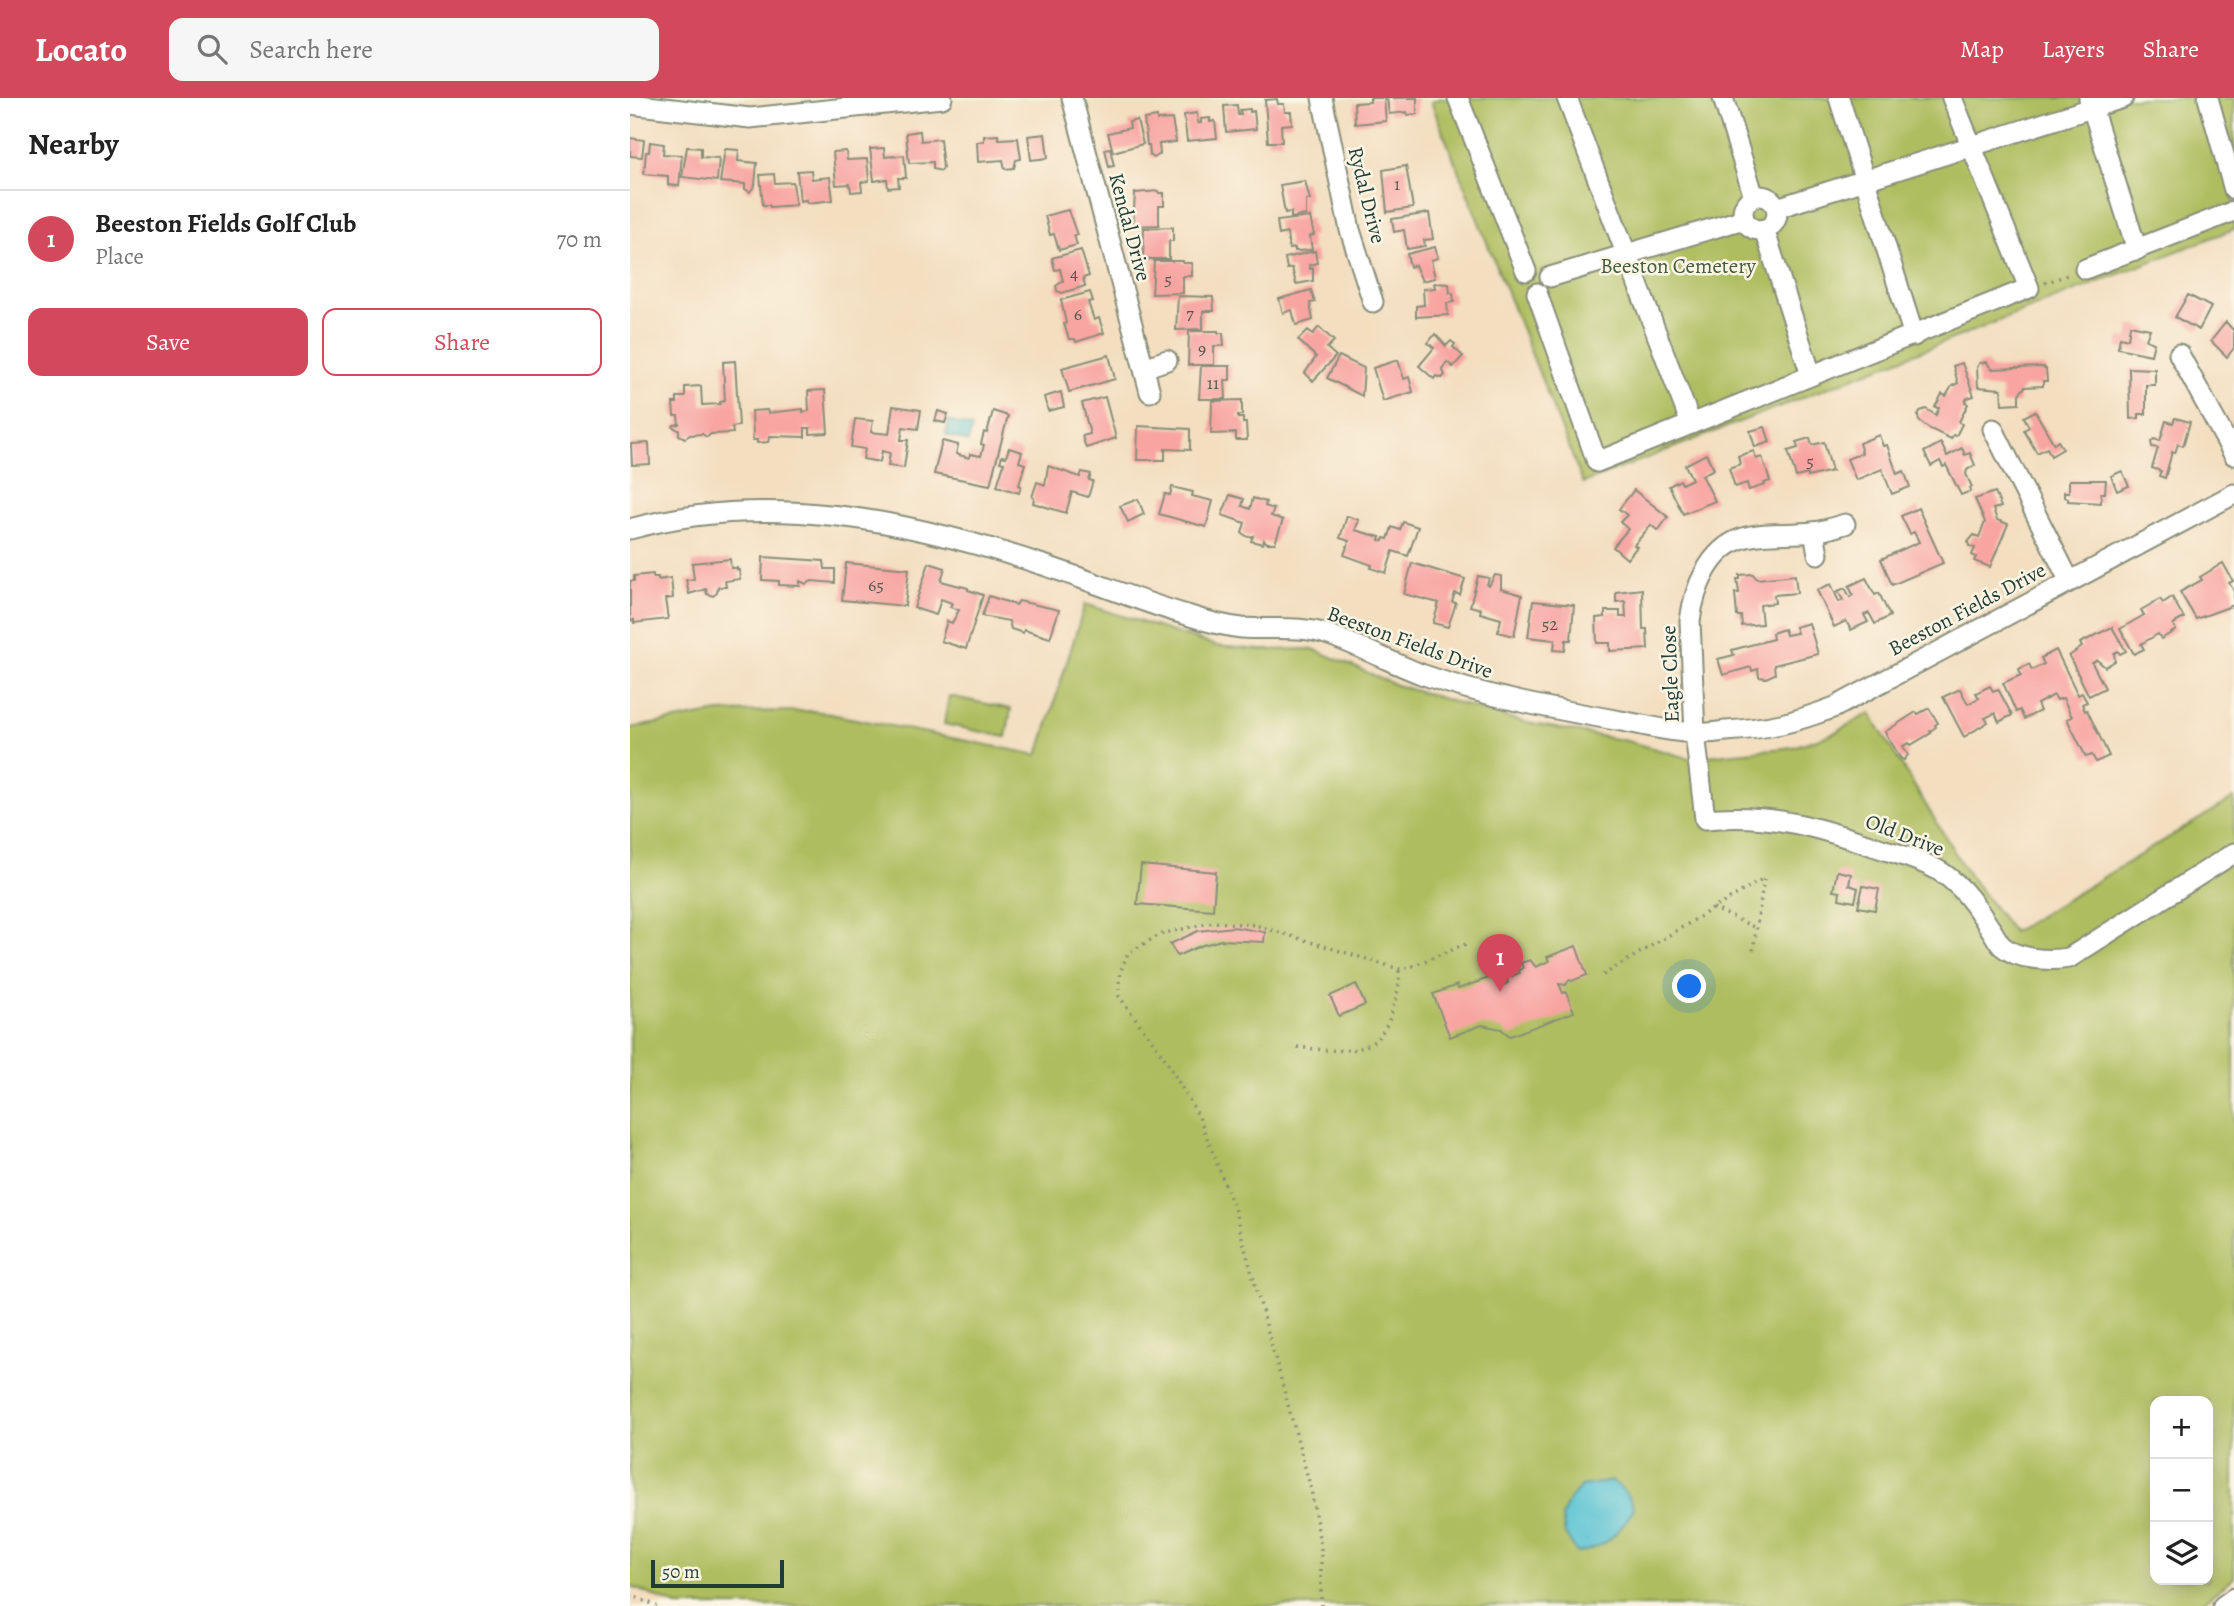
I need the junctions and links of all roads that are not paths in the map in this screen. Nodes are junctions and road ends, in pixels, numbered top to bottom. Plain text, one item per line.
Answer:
1 (942, 98) edge
2 (1072, 98) edge
3 (1322, 98) edge
4 (1458, 98) edge
5 (1567, 98) edge
6 (1723, 98) edge
7 (1839, 98) edge
8 (1952, 98) edge
9 (2123, 98) edge
10 (2208, 98) edge
11 (872, 102) edge
12 (2091, 103) edge
13 (630, 104) edge
14 (689, 105) edge
15 (1971, 146) junction
16 (1864, 180) junction
17 (2234, 190) edge
18 (1754, 197) junction
19 (1777, 208) junction
20 (2234, 211) edge
21 (1744, 219) junction
22 (1764, 229) junction
23 (2137, 250) junction
24 (1627, 254) junction
25 (2085, 269) road end
26 (1526, 271) junction
27 (1550, 277) junction
28 (1536, 293) junction
29 (1373, 302) dead end
30 (1914, 336) junction
31 (2179, 354) dead end
32 (1167, 360) dead end
33 (1144, 368) junction
34 (1811, 375) junction
35 (1150, 392) dead end
36 (1691, 424) junction
37 (1993, 429) dead end
38 (2234, 454) edge
39 (2234, 494) edge
40 (1845, 524) dead end
41 (630, 529) edge
42 (1814, 532) junction
43 (1818, 554) dead end
44 (2069, 580) junction
45 (1695, 733) junction
46 (1705, 819) joint
47 (2234, 853) edge
48 (2234, 1598) edge
49 (2223, 1606) edge

1 - 11 street
2 - 33 street, Kendal Drive
3 - 29 street, Rydal Drive
4 - 26 street
5 - 24 street
6 - 18 street
7 - 16 street
8 - 15 street
9 - 12 street
10 - 17 street
11 - 14 street
12 - 15 street
12 - 23 street
13 - 14 street
15 - 16 street
15 - 30 street
16 - 19 street
16 - 30 street
18 - 19 street
18 - 21 street
19 - 22 street
20 - 23 street
21 - 22 street
21 - 24 street
22 - 34 street
23 - 25 street
24 - 27 street
24 - 36 street
26 - 27 street
26 - 28 street
27 - 28 street
28 - 36 street
30 - 34 street
31 - 38 street
32 - 33 street
33 - 35 street, Kendal Drive
34 - 36 street
37 - 44 street, Beeston Fields Drive
39 - 44 street, Beeston Fields Drive
40 - 42 street, Eagle Close
41 - 45 street, Beeston Fields Drive
42 - 43 street
42 - 45 street, Eagle Close
44 - 45 street, Beeston Fields Drive
45 - 46 street, Eagle Close
46 - 47 street, Old Drive
48 - 49 street

